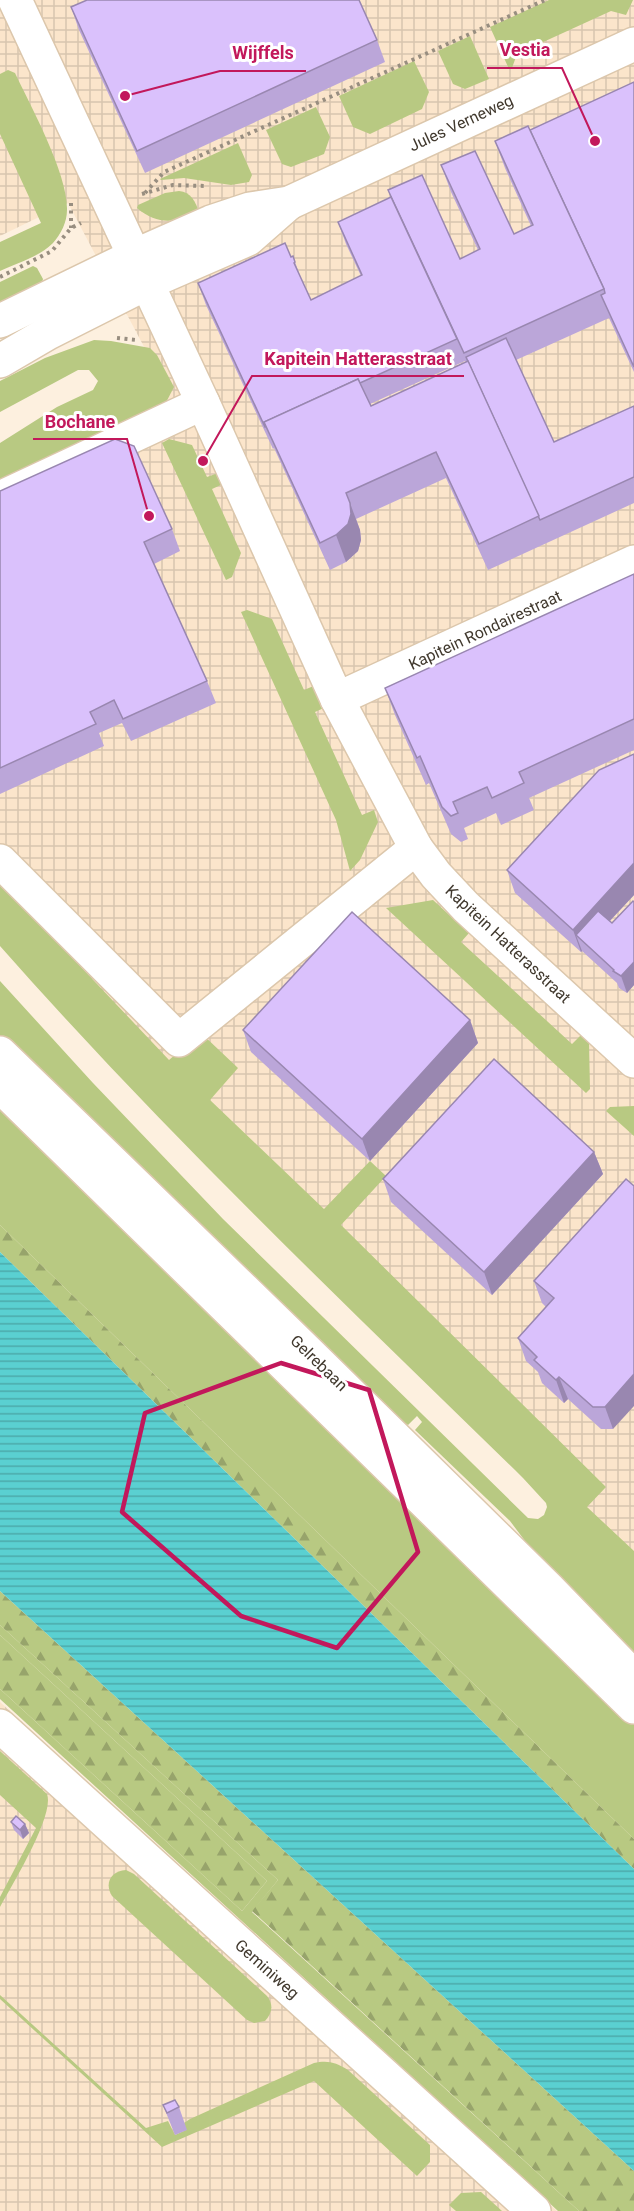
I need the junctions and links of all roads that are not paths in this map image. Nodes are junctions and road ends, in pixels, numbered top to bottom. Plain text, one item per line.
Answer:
1 (15, 0) edge
2 (634, 44) edge
3 (141, 270) junction
4 (0, 321) edge
5 (0, 361) edge
6 (203, 403) junction
7 (0, 498) edge
8 (634, 562) edge
9 (337, 699) junction
10 (416, 848) junction
11 (0, 861) edge
12 (0, 1053) edge
13 (634, 1061) edge
14 (0, 1086) edge
15 (634, 1677) edge
16 (634, 1707) edge
17 (0, 1726) edge
18 (534, 2211) edge

1 - 3 street, Kapitein Hatterasstraat
2 - 3 street, Jules Verneweg
3 - 4 street, Jules Verneweg
3 - 5 street, Jules Verneweg
3 - 6 street, Kapitein Hatterasstraat
6 - 7 street
6 - 9 street, Kapitein Hatterasstraat
8 - 9 street, Kapitein Rondairestraat
9 - 10 street, Kapitein Hatterasstraat
10 - 11 street
10 - 13 street, Kapitein Hatterasstraat
12 - 15 street, Gelrebaan
14 - 16 street, Gelrebaan
17 - 18 street, Geminiweg

